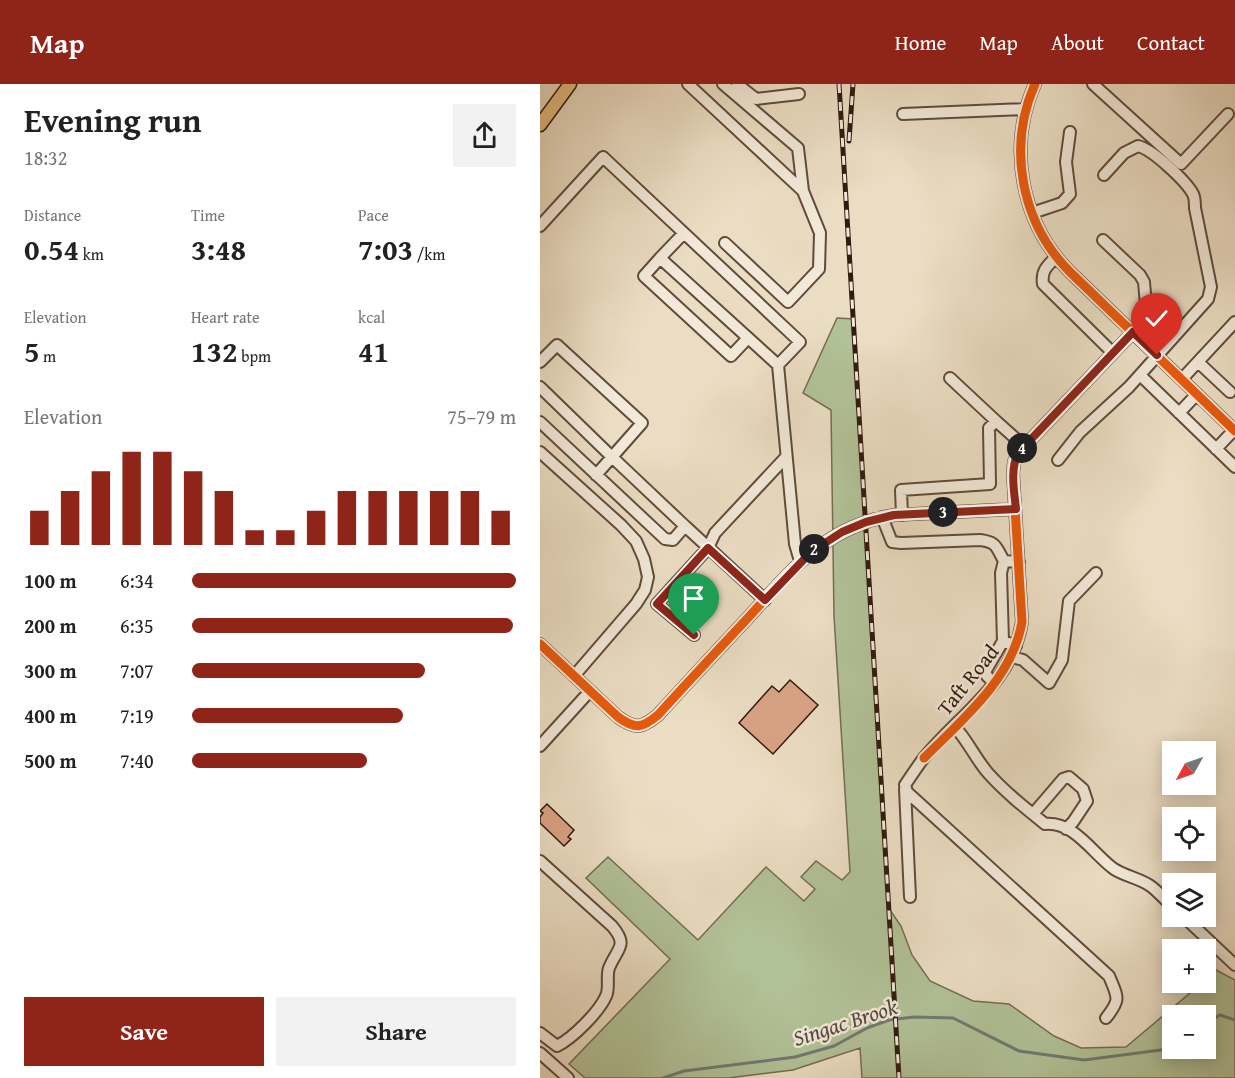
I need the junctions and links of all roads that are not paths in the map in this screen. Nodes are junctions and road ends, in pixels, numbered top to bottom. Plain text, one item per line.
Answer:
1 (570, 84) edge
2 (688, 84) edge
3 (723, 84) edge
4 (737, 84) edge
5 (1035, 84) edge
6 (1093, 84) edge
7 (799, 94) dead end
8 (1026, 109) junction
9 (903, 114) dead end
10 (1228, 114) dead end
11 (540, 124) edge
12 (1070, 132) dead end
13 (1104, 175) dead end
14 (803, 192) junction
15 (1032, 213) junction
16 (540, 226) edge
17 (683, 234) junction
18 (1103, 240) dead end
19 (725, 243) dead end
20 (1056, 257) junction
21 (660, 258) junction
22 (1235, 322) edge
23 (1133, 332) junction
24 (1174, 337) junction
25 (748, 338) junction
26 (1113, 353) junction
27 (1157, 355) junction
28 (540, 362) edge
29 (1198, 362) junction
30 (778, 365) junction
31 (1140, 375) junction
32 (950, 378) dead end
33 (1182, 379) junction
34 (540, 387) edge
35 (1230, 392) dead end
36 (1197, 394) junction
37 (1179, 413) junction
38 (996, 421) junction
39 (540, 422) edge
40 (1234, 430) edge
41 (1024, 446) junction
42 (1216, 449) junction
43 (540, 452) edge
44 (612, 457) junction
45 (786, 458) junction
46 (1058, 460) dead end
47 (1235, 467) edge
48 (596, 475) junction
49 (1016, 509) junction
50 (902, 515) junction
51 (882, 517) junction
52 (685, 526) junction
53 (708, 548) junction
54 (800, 561) junction
55 (1004, 561) junction
56 (1019, 562) junction
57 (1096, 573) dead end
58 (765, 600) junction
59 (694, 635) dead end
60 (1004, 641) junction
61 (540, 644) edge
62 (1014, 652) junction
63 (574, 676) junction
64 (994, 683) junction
65 (590, 691) junction
66 (955, 727) junction
67 (540, 746) edge
68 (905, 789) junction
69 (1033, 814) junction
70 (1066, 829) junction
71 (540, 861) edge
72 (910, 897) dead end
73 (1162, 897) edge
74 (1195, 927) edge
75 (1235, 965) edge
76 (1106, 1018) dead end
77 (540, 1033) edge
78 (540, 1053) edge
79 (560, 1076) edge

1 - 11 main road
2 - 14 street
3 - 14 street
4 - 7 street
5 - 8 street
6 - 10 street
8 - 9 street
8 - 15 street
12 - 15 street
13 - 24 street
14 - 19 street
15 - 20 street
16 - 17 street
17 - 21 street
17 - 30 street
18 - 24 street
20 - 23 street
20 - 26 street
21 - 25 street
21 - 25 street
22 - 29 street
23 - 26 street, Taft Road
23 - 27 street
24 - 27 street
25 - 30 street
26 - 41 street, Taft Road
27 - 31 street
27 - 33 street
28 - 44 street
29 - 33 street
29 - 35 street
30 - 45 street
31 - 37 street
31 - 46 street
32 - 38 street
33 - 36 street
34 - 44 street
36 - 37 street
36 - 40 street
37 - 42 street
38 - 41 street
38 - 50 street
39 - 48 street
40 - 42 street
41 - 49 street, Taft Road
42 - 47 street
43 - 63 street
44 - 48 street
44 - 52 street
45 - 53 street
45 - 54 street
48 - 52 street
49 - 50 street
49 - 56 street, Taft Road
50 - 51 street
51 - 54 street
51 - 55 street
52 - 53 street
53 - 58 street
53 - 59 street
54 - 58 street
55 - 56 street
55 - 60 street
56 - 62 street, Taft Road
57 - 62 street
58 - 65 street
60 - 62 street
60 - 64 street
61 - 63 street
62 - 64 street, Taft Road
63 - 65 street
64 - 66 street, Taft Road
65 - 67 street
66 - 68 street, Taft Road
66 - 69 street
68 - 72 street
68 - 76 street
69 - 70 street
69 - 70 street
70 - 73 street
71 - 77 street
74 - 75 street
78 - 79 street

